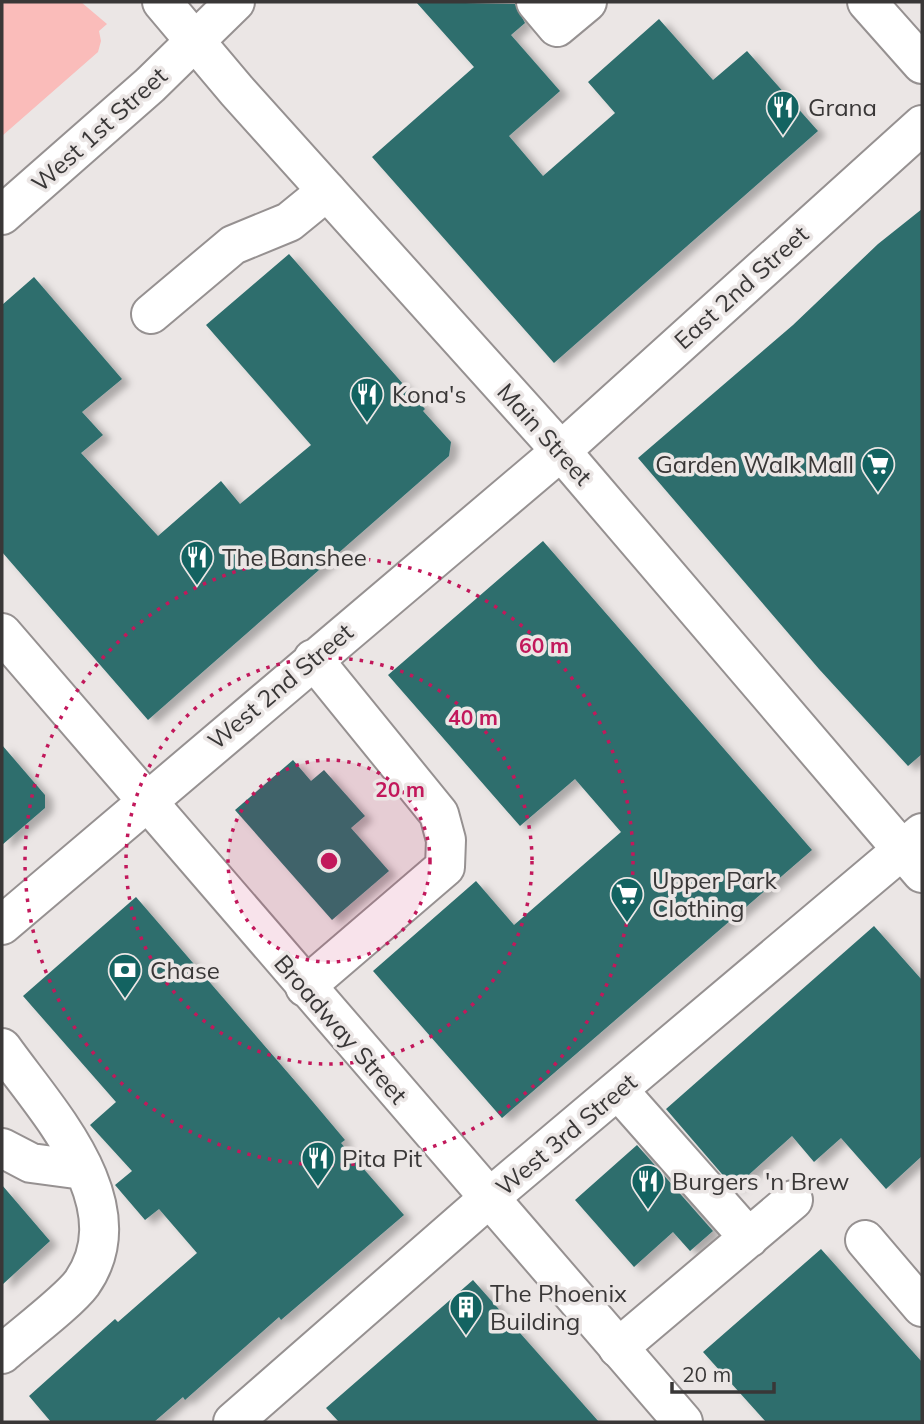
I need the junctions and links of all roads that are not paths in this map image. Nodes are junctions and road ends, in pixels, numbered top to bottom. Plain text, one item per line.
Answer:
1 (162, 2) edge
2 (235, 2) edge
3 (536, 2) edge
4 (587, 2) edge
5 (867, 2) edge
6 (195, 42) junction
7 (922, 64) edge
8 (922, 124) edge
9 (327, 191) junction
10 (2, 215) edge
11 (151, 314) dead end
12 (561, 450) junction
13 (2, 634) edge
14 (313, 659) junction
15 (145, 801) junction
16 (916, 852) edge
17 (2, 925) edge
18 (305, 987) junction
19 (2, 1048) edge
20 (618, 1090) junction
21 (2, 1148) edge
22 (83, 1170) junction
23 (488, 1199) junction
24 (793, 1200) dead end
25 (749, 1238) junction
26 (865, 1240) dead end
27 (922, 1307) edge
28 (618, 1348) junction
29 (2, 1354) edge
30 (233, 1422) edge
31 (683, 1422) edge

1 - 6 street, Main Street
2 - 6 street, West 1st Street
3 - 4 street
5 - 7 street
6 - 9 street, Main Street
6 - 10 street, West 1st Street
8 - 12 street, East 2nd Street
9 - 11 street
9 - 12 street, Main Street
12 - 14 street, West 2nd Street
12 - 16 street, Main Street
13 - 15 street, Broadway Street
14 - 15 street, West 2nd Street
14 - 18 street
15 - 17 street, West 2nd Street
15 - 18 street, Broadway Street
16 - 20 street, West 3rd Street
18 - 23 street, Broadway Street
19 - 22 street
20 - 23 street, West 3rd Street
20 - 25 street
21 - 22 street
22 - 29 street
23 - 28 street, Broadway Street
23 - 30 street, West 3rd Street
24 - 25 street
25 - 28 street
26 - 27 street
28 - 31 street, Broadway Street

